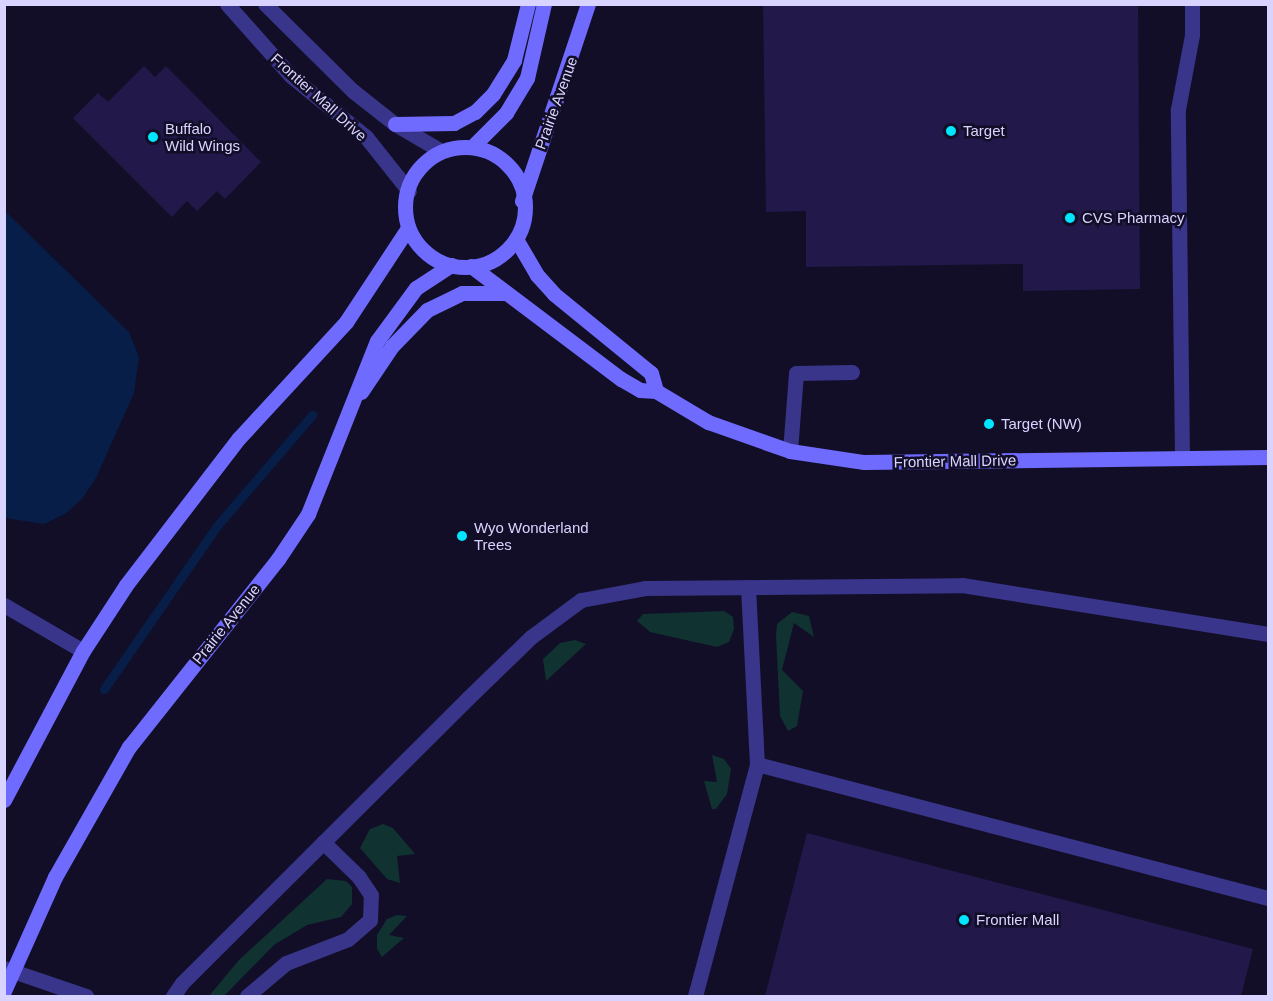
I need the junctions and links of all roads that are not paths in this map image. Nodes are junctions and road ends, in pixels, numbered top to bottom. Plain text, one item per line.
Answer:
1 (226, 4) edge
2 (265, 4) edge
3 (528, 4) edge
4 (544, 4) edge
5 (588, 4) edge
6 (1192, 4) edge
7 (395, 124) junction
8 (473, 146) junction
9 (441, 151) junction
10 (409, 191) junction
11 (522, 201) junction
12 (408, 228) junction
13 (516, 239) junction
14 (451, 265) junction
15 (471, 266) junction
16 (507, 293) junction
17 (852, 372) dead end
18 (656, 391) junction
19 (352, 403) junction
20 (790, 451) junction
21 (1182, 457) junction
22 (1269, 457) edge
23 (748, 587) junction
24 (4, 605) edge
25 (1269, 634) edge
26 (83, 651) junction
27 (757, 764) junction
28 (4, 800) edge
29 (323, 842) junction
30 (1269, 898) edge
31 (9, 969) edge
32 (4, 991) edge
33 (86, 996) edge
34 (173, 996) edge
35 (247, 996) edge
36 (694, 996) edge

1 - 10 street, Frontier Mall Drive
2 - 7 street, Frontier Mall Drive
3 - 7 street
4 - 8 street
5 - 11 street, Prairie Avenue
6 - 21 street
7 - 9 street, Frontier Mall Drive
8 - 9 street
8 - 11 street
9 - 10 street
10 - 12 street
11 - 13 street
12 - 14 street
12 - 26 street
13 - 15 street
13 - 18 street
14 - 15 street
14 - 19 street, Prairie Avenue
15 - 16 street, Frontier Mall Drive
16 - 18 street, Frontier Mall Drive
16 - 19 street
17 - 20 street
18 - 20 street, Frontier Mall Drive
19 - 31 street, Prairie Avenue
20 - 21 street, Frontier Mall Drive
21 - 22 street, Frontier Mall Drive
23 - 25 street
23 - 27 street
23 - 29 street
24 - 26 street
26 - 28 street
27 - 30 street
27 - 36 street
29 - 34 street
29 - 35 street
31 - 32 street, Prairie Avenue
31 - 33 street

